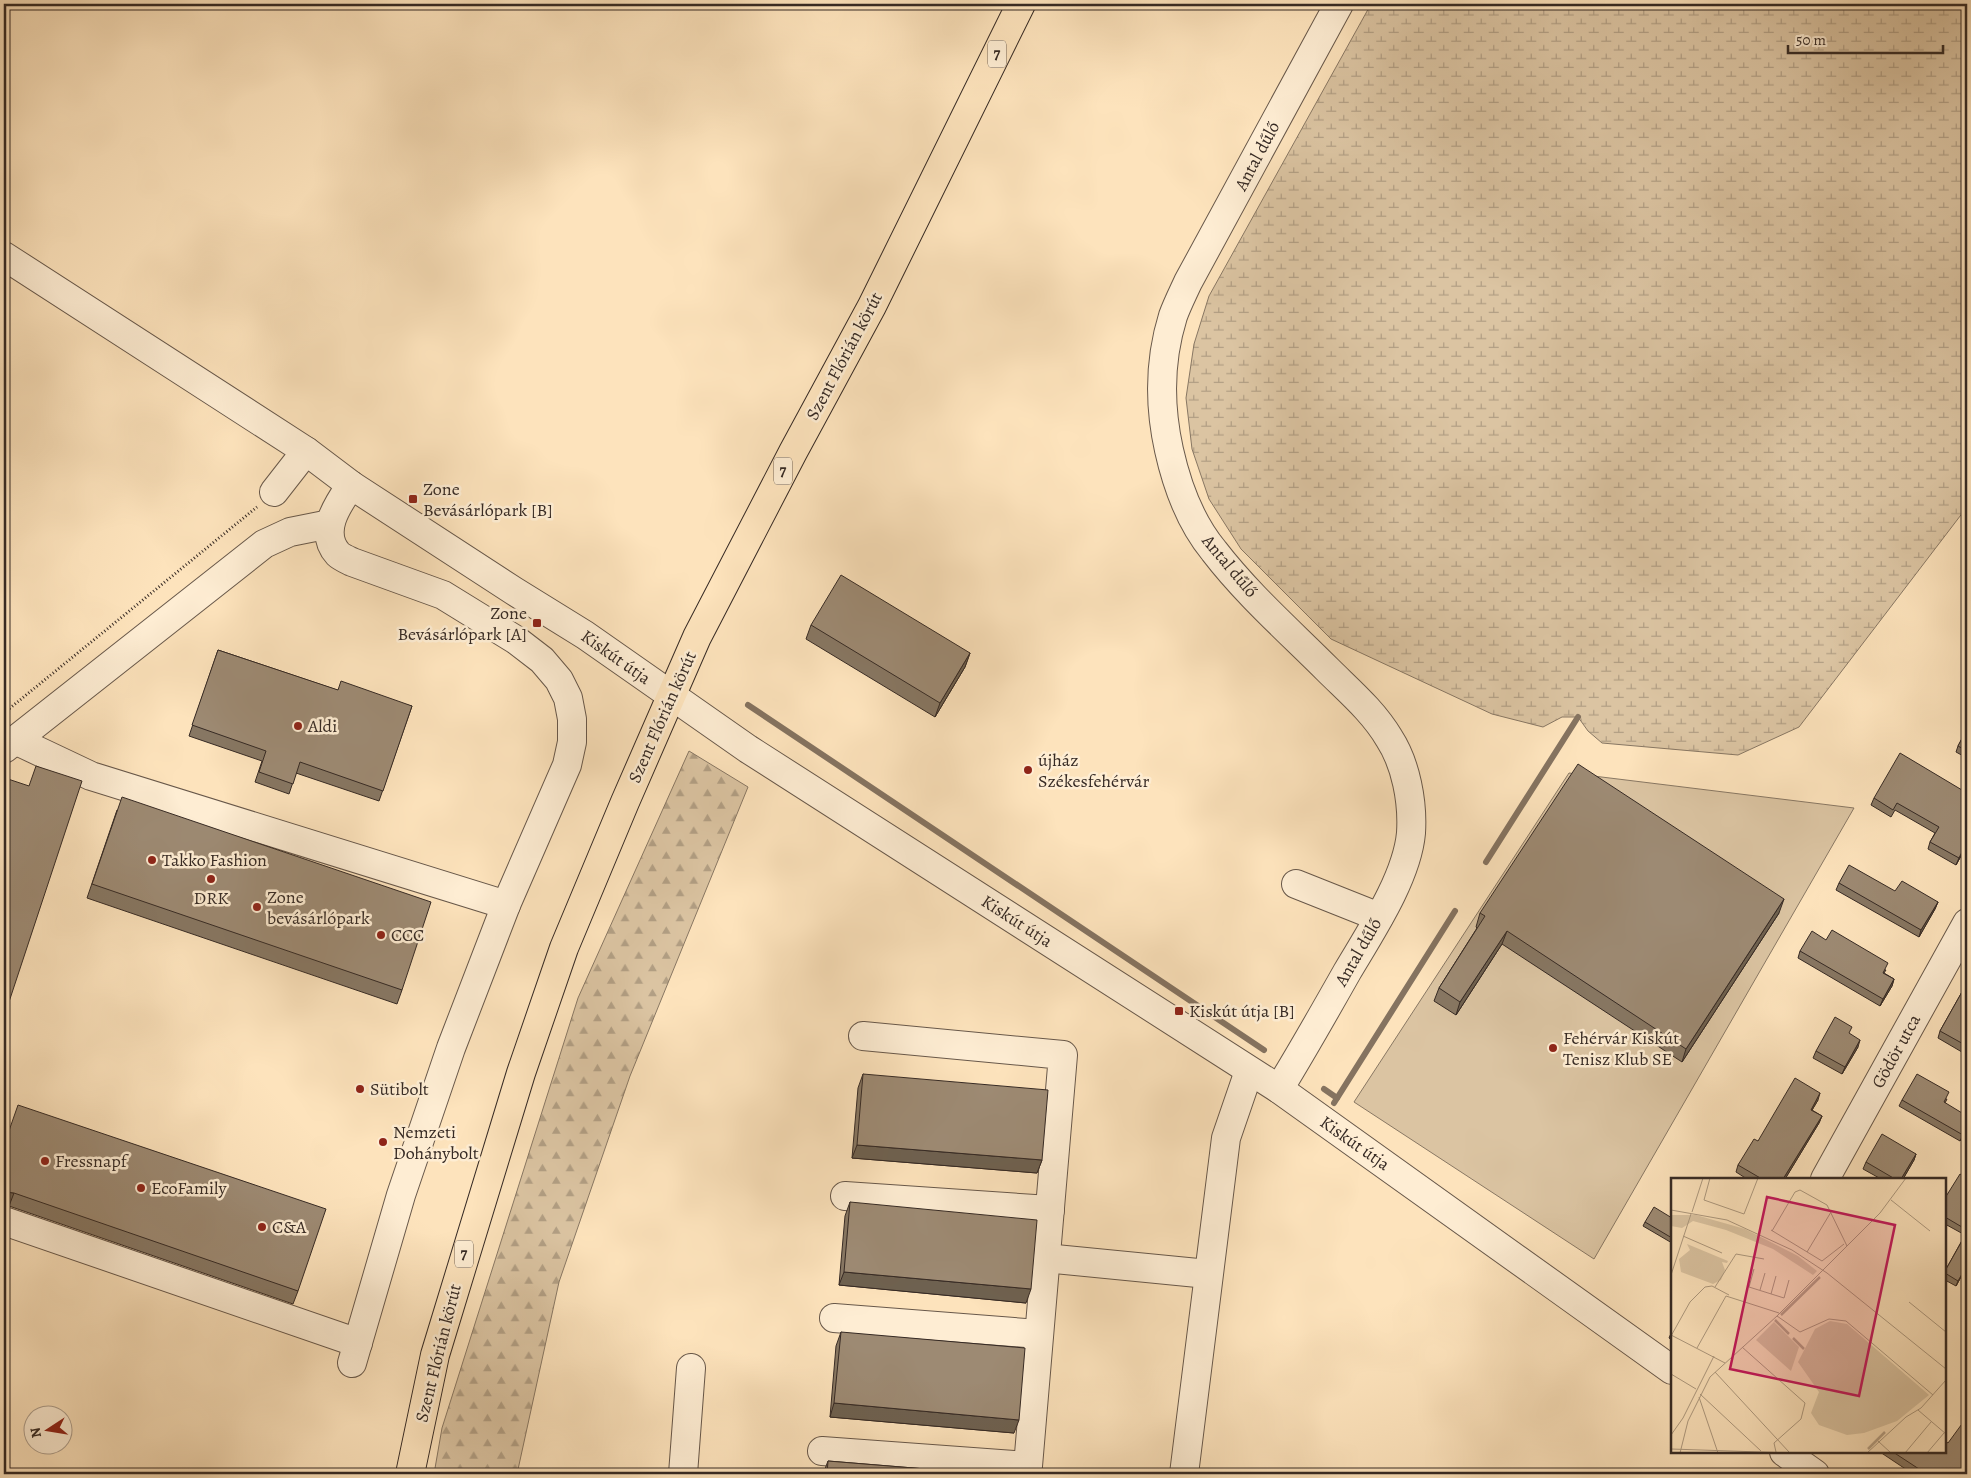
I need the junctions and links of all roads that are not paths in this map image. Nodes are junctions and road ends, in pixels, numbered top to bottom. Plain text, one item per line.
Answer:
1 (1021, 4) edge
2 (1339, 4) edge
3 (4, 256) edge
4 (306, 451) junction
5 (351, 485) junction
6 (274, 492) road end
7 (330, 524) junction
8 (671, 696) junction
9 (9, 745) edge
10 (1296, 884) dead end
11 (506, 904) junction
12 (1379, 917) junction
13 (1967, 923) edge
14 (863, 1036) dead end
15 (1248, 1071) junction
16 (1279, 1089) junction
17 (1826, 1178) edge
18 (845, 1196) dead end
19 (1050, 1210) junction
20 (4, 1221) edge
21 (1045, 1258) junction
22 (1208, 1274) junction
23 (834, 1318) dead end
24 (1039, 1334) junction
25 (691, 1368) dead end
26 (1671, 1369) edge
27 (822, 1450) dead end
28 (1785, 1453) edge
29 (410, 1474) edge
30 (683, 1474) edge
31 (1184, 1474) edge
32 (1815, 1474) edge

1 - 8 main road, Szent Flórián körút / 7
2 - 12 street, Antal dűlő
3 - 4 street, Kiskút útja
4 - 5 street, Kiskút útja
4 - 6 street
5 - 7 street
5 - 8 street, Kiskút útja
7 - 9 street
7 - 11 street
8 - 15 street, Kiskút útja
8 - 29 main road, Szent Flórián körút / 7
9 - 11 street
10 - 12 street
11 - 20 street
12 - 16 street, Antal dűlő
13 - 17 street, Gödör utca
14 - 19 street
15 - 16 street, Kiskút útja
15 - 22 street
16 - 26 street, Kiskút útja
18 - 19 street
19 - 21 street
21 - 22 street
21 - 24 street
22 - 31 street
23 - 24 street
24 - 27 street
25 - 30 street
28 - 32 street

